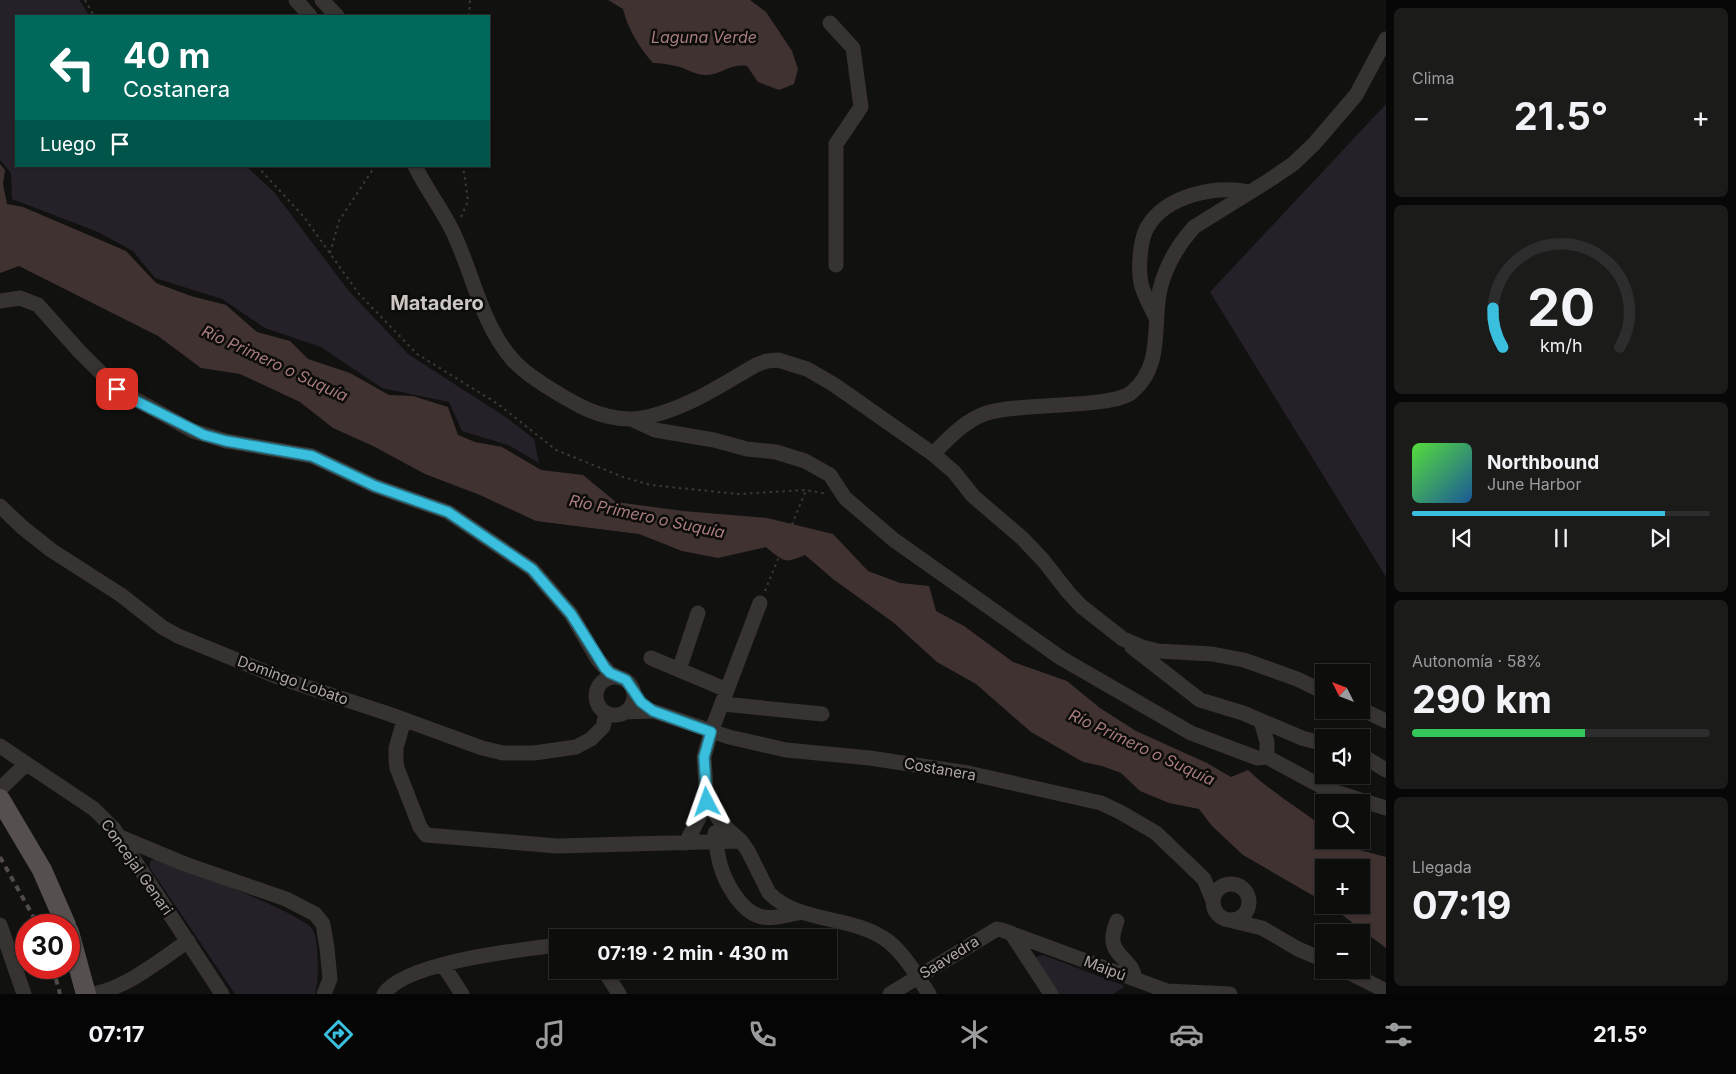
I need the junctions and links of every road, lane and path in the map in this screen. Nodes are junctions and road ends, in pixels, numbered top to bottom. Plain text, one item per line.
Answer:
1 (85, 0) edge
2 (296, 0) edge
3 (322, 0) edge
4 (470, 0) edge
5 (93, 15) edge
6 (309, 15) edge
7 (336, 15) edge
8 (470, 15) edge
9 (830, 23) dead end
10 (1386, 39) edge
11 (258, 167) edge
12 (374, 167) edge
13 (416, 167) edge
14 (463, 167) edge
15 (1249, 192) junction
16 (453, 232) junction
17 (330, 253) junction
18 (836, 265) dead end
19 (0, 301) edge
20 (1158, 322) junction
21 (631, 419) junction
22 (933, 454) junction
23 (806, 490) junction
24 (845, 498) junction
25 (0, 506) edge
26 (760, 603) joint
27 (698, 613) dead end
28 (1123, 639) junction
29 (652, 658) dead end
30 (598, 660) junction
31 (680, 670) junction
32 (620, 678) junction
33 (599, 686) junction
34 (1315, 688) edge
35 (633, 690) junction
36 (727, 690) junction
37 (722, 704) junction
38 (653, 711) junction
39 (626, 712) junction
40 (606, 713) junction
41 (1370, 713) edge
42 (822, 714) dead end
43 (404, 720) junction
44 (1262, 721) junction
45 (1386, 721) edge
46 (711, 732) junction
47 (1315, 742) edge
48 (0, 746) edge
49 (1267, 757) junction
50 (1370, 760) edge
51 (26, 764) junction
52 (1386, 770) edge
53 (0, 789) edge
54 (0, 799) edge
55 (707, 802) junction
56 (1386, 808) edge
57 (120, 837) junction
58 (741, 841) junction
59 (716, 842) junction
60 (686, 843) junction
61 (1204, 879) junction
62 (1228, 885) junction
63 (1213, 901) junction
64 (1248, 902) junction
65 (798, 913) junction
66 (61, 914) edge
67 (1229, 920) junction
68 (1117, 921) dead end
69 (0, 925) edge
70 (1262, 928) junction
71 (1011, 933) junction
72 (188, 941) junction
73 (549, 946) edge
74 (1315, 956) edge
75 (443, 965) junction
76 (80, 972) edge
77 (918, 977) junction
78 (610, 979) edge
79 (1134, 979) junction
80 (1362, 979) edge
81 (1386, 991) edge
82 (1168, 992) edge
83 (24, 994) edge
84 (86, 994) edge
85 (94, 994) edge
86 (222, 994) edge
87 (324, 994) edge
88 (384, 994) edge
89 (462, 994) edge
90 (619, 994) edge
91 (890, 994) edge
92 (929, 994) edge
93 (1051, 994) edge
94 (1230, 994) edge

1 - 5 path
2 - 6 street
3 - 7 street
4 - 8 path
9 - 18 street
10 - 15 street
11 - 17 path
12 - 17 path
13 - 16 street
14 - 16 path
15 - 20 street
15 - 20 street
16 - 21 street
17 - 23 path
19 - 30 street, Costanera
20 - 22 street
21 - 22 street
21 - 24 street
22 - 28 street
23 - 24 path
23 - 26 path
24 - 49 street
25 - 43 street, Domingo Lobato
26 - 36 street
27 - 31 street
28 - 34 street
28 - 44 street
29 - 31 street
30 - 32 street, Costanera
30 - 33 street, Costanera
31 - 36 street
32 - 33 street
32 - 35 street, Costanera
33 - 40 street, Costanera
35 - 38 street, Costanera
35 - 39 street
36 - 37 street
37 - 42 street
37 - 46 street
38 - 39 street, Costanera
38 - 46 street, Costanera
39 - 40 street, Costanera
40 - 43 street, Domingo Lobato
41 - 45 street
43 - 60 street
44 - 47 street
44 - 49 street
46 - 55 street
46 - 61 street, Costanera
48 - 51 street, Concejal Genari
49 - 56 street
50 - 52 street
51 - 53 street
51 - 57 street, Concejal Genari
54 - 66 main road
55 - 58 street
55 - 59 street
55 - 60 street
57 - 72 street, Concejal Genari
57 - 87 street
58 - 59 street
58 - 65 street
59 - 60 street
59 - 65 street
61 - 62 street, Costanera
61 - 63 street, Costanera
62 - 63 street
62 - 64 street, Costanera
63 - 67 street, Costanera
64 - 67 street
64 - 70 street, Costanera
65 - 77 street
67 - 70 street
68 - 79 street
69 - 83 street
70 - 74 street
71 - 77 street, Saavedra
71 - 79 street, Maipú
71 - 93 street
72 - 85 street
72 - 86 street, Concejal Genari
73 - 75 street
75 - 88 street
75 - 89 street
76 - 84 main road
77 - 91 street, Saavedra
77 - 92 street
78 - 90 street
79 - 82 street, Maipú
80 - 81 street
82 - 94 street, Maipú

